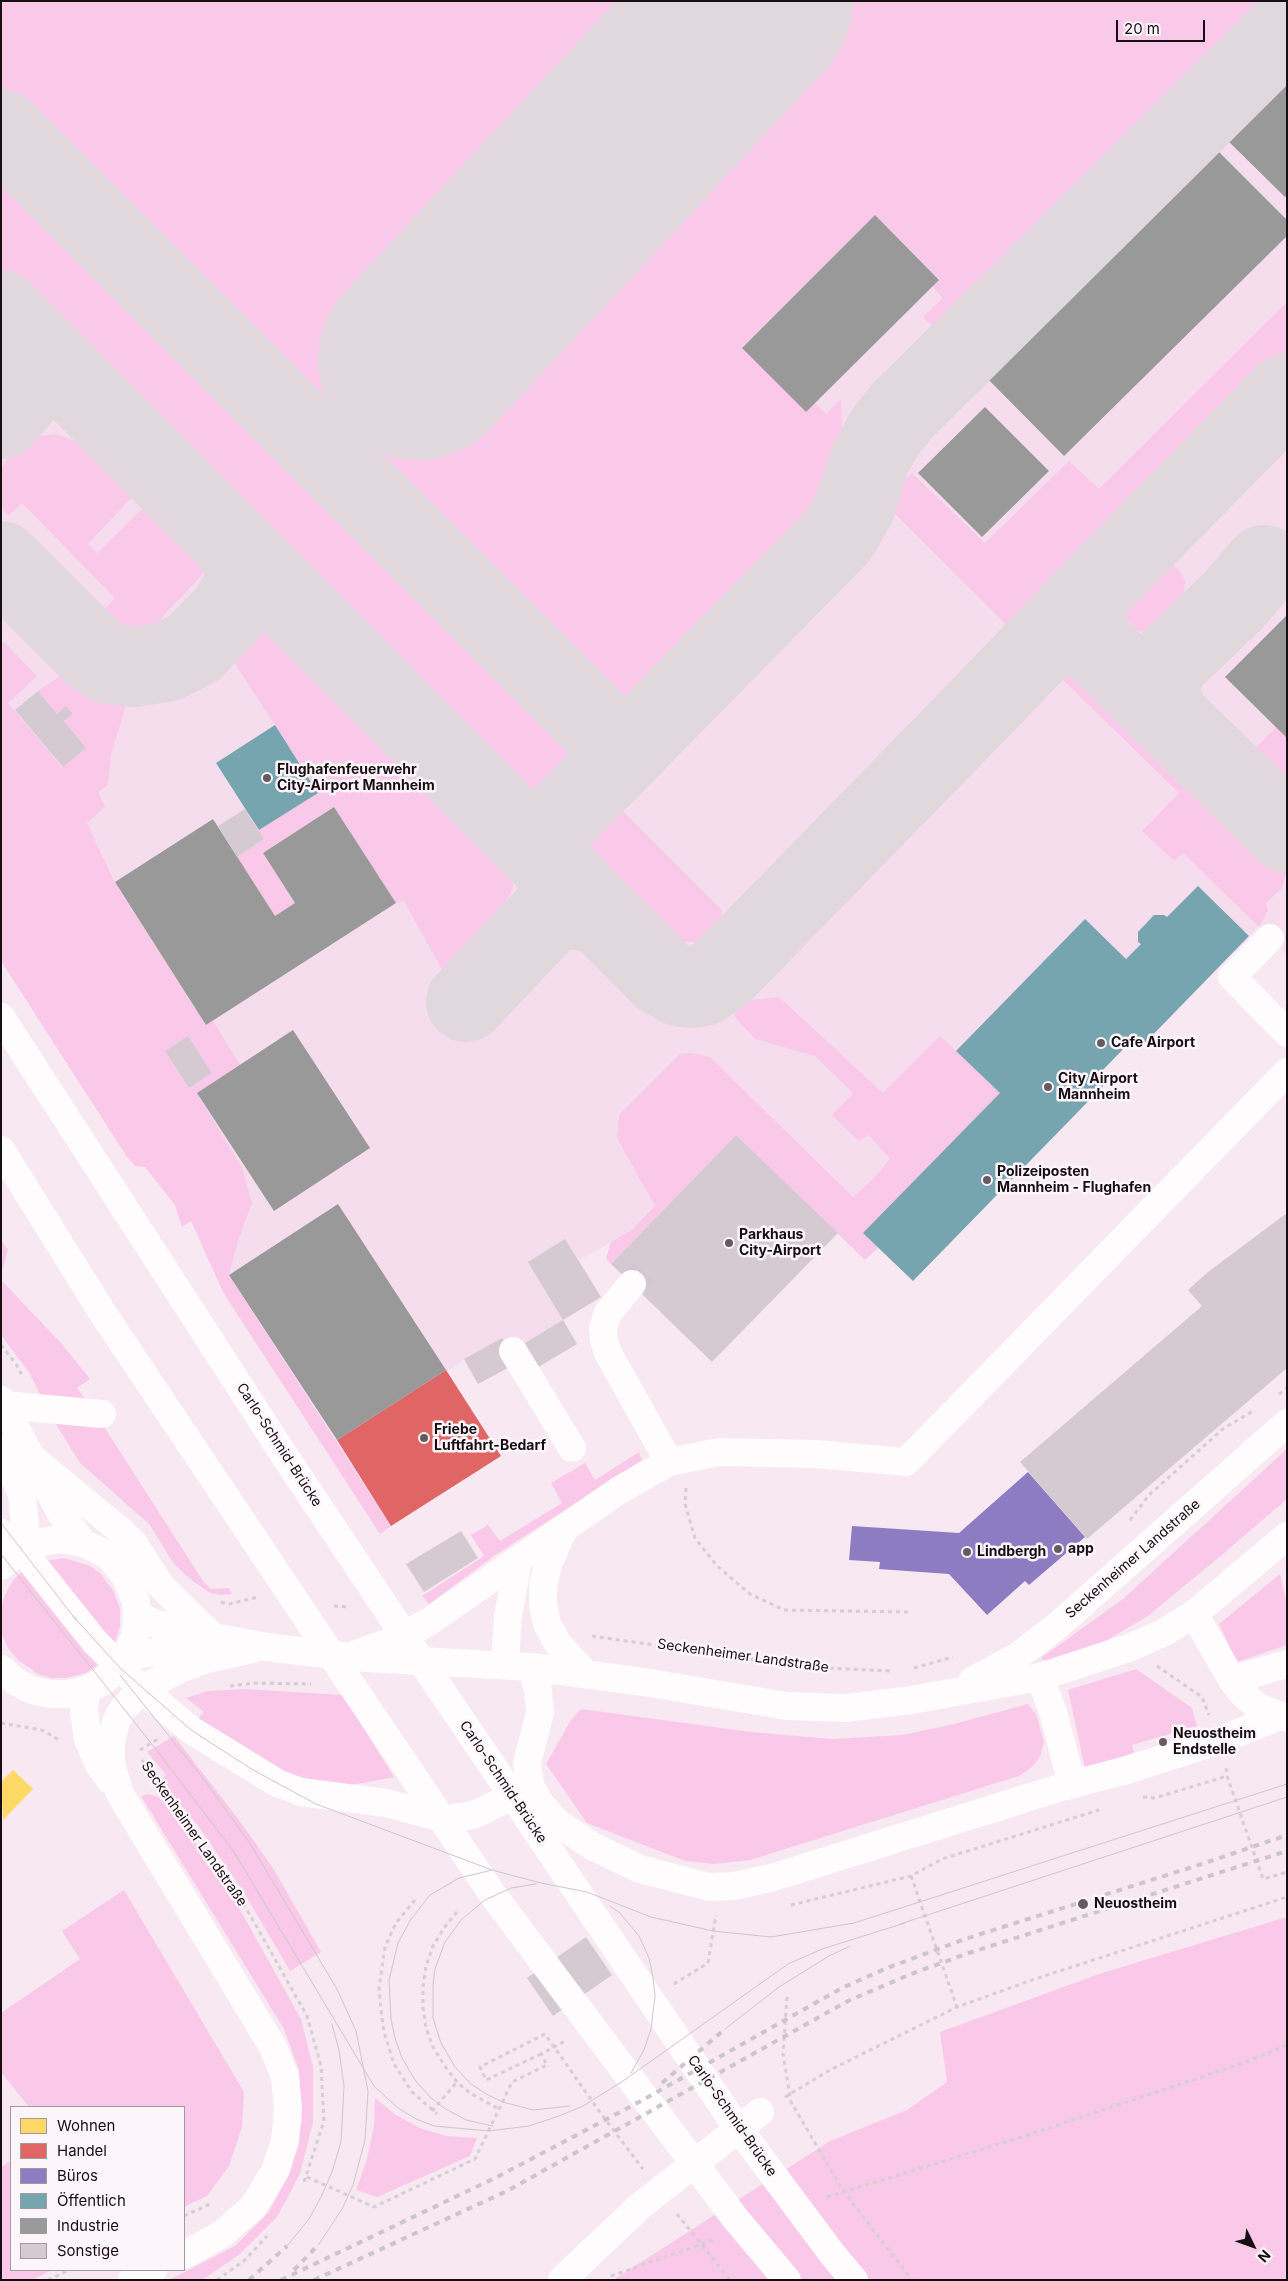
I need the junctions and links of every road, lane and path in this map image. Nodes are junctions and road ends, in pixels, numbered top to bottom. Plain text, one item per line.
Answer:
1 (1270, 938) dead end
2 (1, 1017) edge
3 (1287, 1034) edge
4 (1287, 1072) edge
5 (1, 1150) edge
6 (632, 1284) tunnel mouth
7 (1, 1345) edge
8 (513, 1351) dead end
9 (1287, 1388) edge
10 (1274, 1398) dead end
11 (3, 1402) edge
12 (1261, 1406) dead end
13 (39, 1410) junction
14 (102, 1414) dead end
15 (1287, 1422) edge
16 (572, 1448) dead end
17 (1, 1449) edge
18 (30, 1456) junction
19 (680, 1459) junction
20 (1126, 1526) dead end
21 (564, 1528) junction
22 (1287, 1536) edge
23 (83, 1543) junction
24 (8, 1549) edge
25 (518, 1560) junction
26 (911, 1612) dead end
27 (137, 1614) junction
28 (1194, 1614) junction
29 (552, 1632) junction
30 (213, 1637) junction
31 (267, 1647) junction
32 (240, 1652) junction
33 (337, 1652) junction
34 (956, 1656) dead end
35 (1018, 1656) junction
36 (123, 1662) junction
37 (1287, 1664) edge
38 (518, 1666) junction
39 (1156, 1666) dead end
40 (908, 1669) dead end
41 (2, 1671) edge
42 (899, 1672) dead end
43 (585, 1673) junction
44 (1040, 1677) junction
45 (1232, 1680) junction
46 (313, 1684) dead end
47 (220, 1687) dead end
48 (142, 1688) junction
49 (86, 1690) junction
50 (943, 1694) junction
51 (1284, 1717) edge
52 (1, 1723) edge
53 (183, 1723) junction
54 (1218, 1741) junction
55 (64, 1746) dead end
56 (136, 1751) dead end
57 (142, 1760) dead end
58 (1072, 1784) junction
59 (531, 1787) junction
60 (120, 1794) junction
61 (1142, 1797) dead end
62 (1287, 1872) edge
63 (911, 1876) dead end
64 (1287, 1898) edge
65 (415, 1900) dead end
66 (457, 1912) dead end
67 (716, 1915) dead end
68 (670, 1987) dead end
69 (786, 1996) dead end
70 (957, 2007) junction
71 (576, 2036) dead end
72 (1287, 2045) edge
73 (541, 2054) junction
74 (457, 2082) junction
75 (499, 2109) junction
76 (432, 2111) junction
77 (760, 2112) joint
78 (437, 2114) dead end
79 (644, 2170) dead end
80 (823, 2198) dead end
81 (218, 2200) dead end
82 (672, 2208) dead end
83 (185, 2216) edge
84 (724, 2236) dead end
85 (185, 2254) edge
86 (67, 2271) edge
87 (151, 2271) edge
88 (608, 2277) dead end
89 (48, 2280) edge
90 (132, 2280) edge
91 (562, 2280) edge
92 (730, 2280) edge
93 (787, 2280) edge
94 (854, 2280) edge
95 (912, 2280) edge

1 - 3 main road
2 - 94 main road, Carlo-Schmid-Brücke
4 - 19 main road
5 - 33 main road
6 - 19 main road
7 - 13 path
8 - 16 main road
9 - 10 path
11 - 13 main road
11 - 18 main road
12 - 20 path
13 - 14 main road
15 - 35 main road, Seckenheimer Landstraße
17 - 24 main road
18 - 23 main road
18 - 30 main road
19 - 21 main road
19 - 26 path
21 - 25 main road
21 - 29 main road
22 - 28 main road, Seckenheimer Landstraße
23 - 24 main road, Seckenheimer Landstraße
23 - 27 main road, Seckenheimer Landstraße
24 - 36 main road
25 - 33 main road
25 - 38 main road
27 - 30 main road, Seckenheimer Landstraße
27 - 36 main road, Seckenheimer Landstraße
28 - 44 main road, Seckenheimer Landstraße
28 - 45 main road
29 - 42 path, Seckenheimer Landstraße
29 - 43 main road
30 - 31 main road, Seckenheimer Landstraße
31 - 32 main road, Seckenheimer Landstraße
31 - 33 main road, Seckenheimer Landstraße
32 - 36 main road, Seckenheimer Landstraße
32 - 48 main road, Seckenheimer Landstraße
33 - 38 main road, Seckenheimer Landstraße
33 - 93 main road
34 - 40 path
35 - 44 main road
35 - 50 main road, Seckenheimer Landstraße
36 - 48 main road
36 - 49 main road, Seckenheimer Landstraße
37 - 45 main road
38 - 43 main road, Seckenheimer Landstraße
38 - 59 main road
39 - 54 path
41 - 49 main road, Seckenheimer Landstraße
43 - 50 main road, Seckenheimer Landstraße
44 - 50 main road, Seckenheimer Landstraße
44 - 58 main road
45 - 51 main road
46 - 47 path
48 - 53 main road
48 - 60 main road, Seckenheimer Landstraße
49 - 60 main road
51 - 54 main road
52 - 55 path
53 - 56 path, Seckenheimer Landstraße
53 - 59 main road
54 - 58 main road
57 - 75 path, Seckenheimer Landstraße
58 - 59 main road
60 - 85 main road, Seckenheimer Landstraße
61 - 62 path
63 - 70 path
64 - 70 path
65 - 76 path
66 - 74 path
67 - 68 path
69 - 95 path
70 - 77 path
71 - 73 path
72 - 80 path
73 - 75 path
73 - 79 path
74 - 75 path
74 - 76 path
76 - 78 path
77 - 91 main road
81 - 83 path
82 - 92 path
84 - 88 path
86 - 89 path
87 - 90 main road

